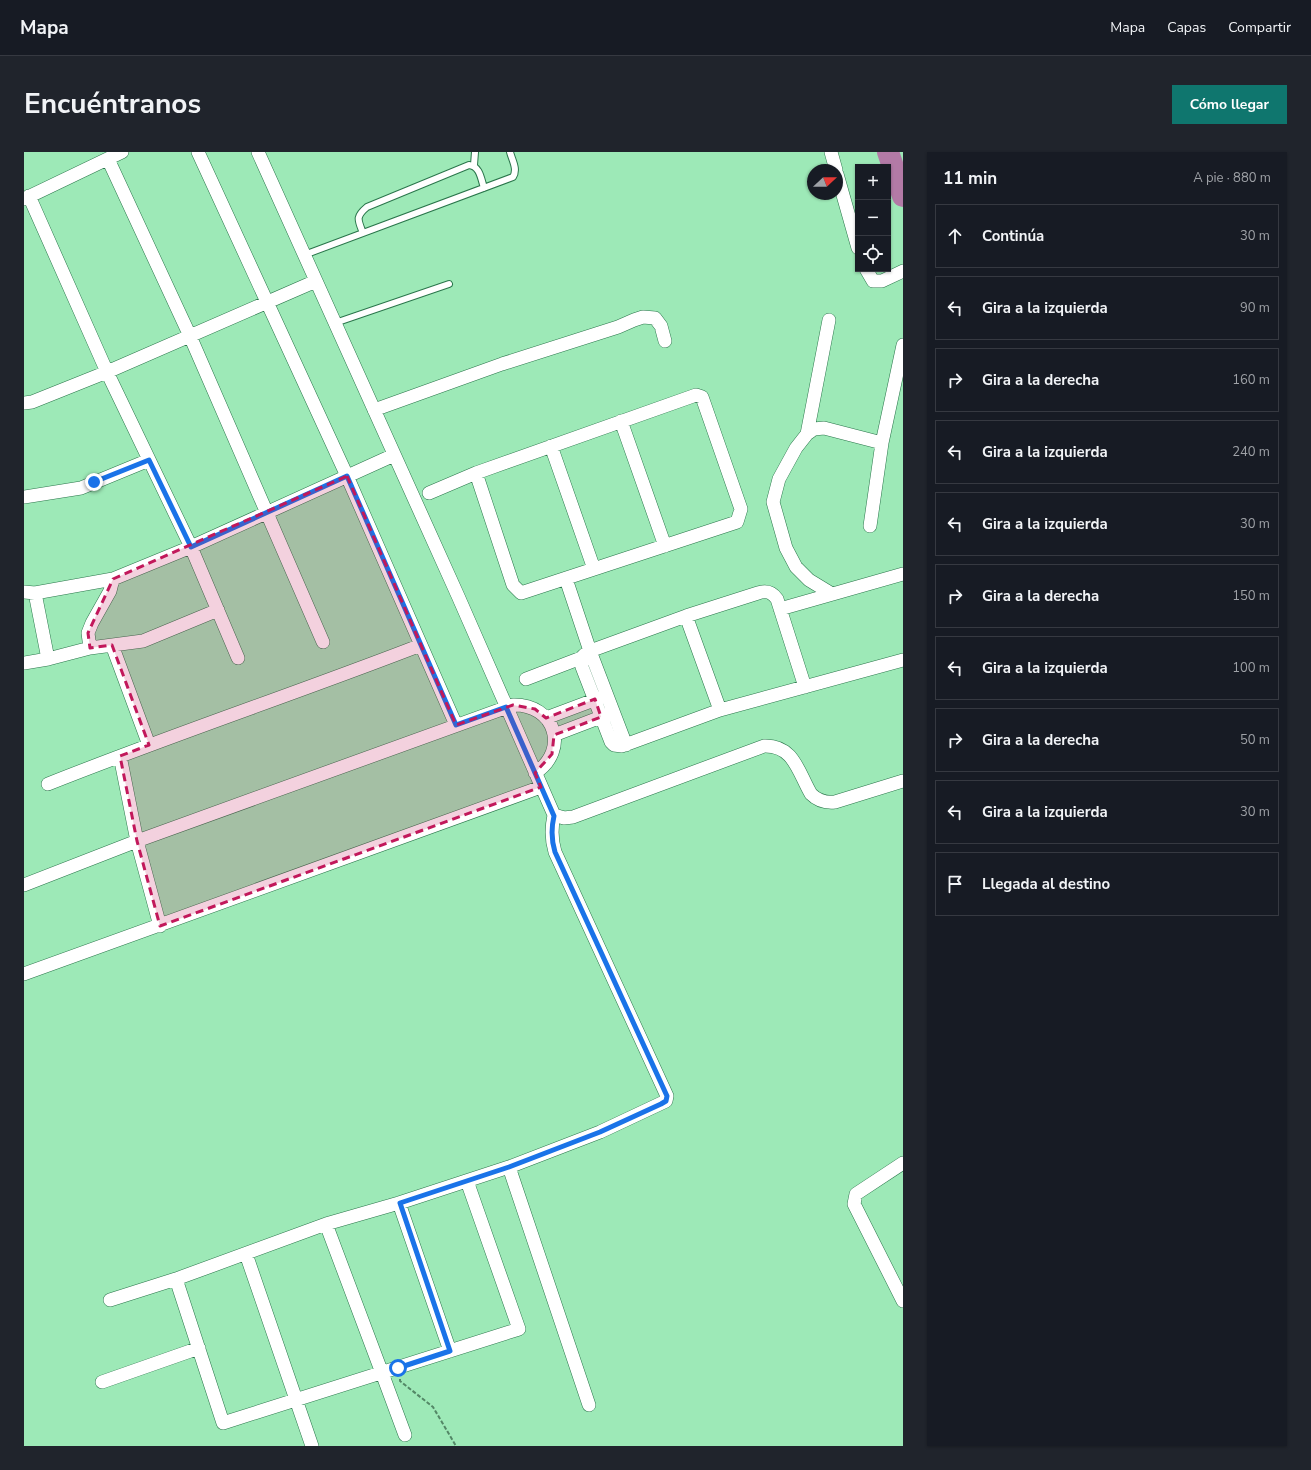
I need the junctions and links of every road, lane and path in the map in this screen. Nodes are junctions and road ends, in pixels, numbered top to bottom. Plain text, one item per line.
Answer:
1 (122, 152) edge
2 (198, 152) edge
3 (258, 152) edge
4 (475, 152) edge
5 (510, 152) edge
6 (831, 152) edge
7 (108, 159) junction
8 (834, 164) edge
9 (474, 165) junction
10 (484, 188) junction
11 (843, 195) edge
12 (27, 197) edge
13 (363, 233) junction
14 (855, 237) edge
15 (304, 255) junction
16 (903, 271) edge
17 (868, 272) edge
18 (316, 281) junction
19 (449, 284) dead end
20 (267, 303) junction
21 (829, 320) dead end
22 (335, 323) junction
23 (190, 336) junction
24 (665, 341) dead end
25 (903, 345) edge
26 (107, 372) junction
27 (24, 403) edge
28 (374, 410) junction
29 (621, 421) junction
30 (807, 434) junction
31 (882, 443) junction
32 (551, 446) junction
33 (394, 455) junction
34 (149, 460) junction
35 (476, 473) junction
36 (347, 476) junction
37 (429, 493) dead end
38 (24, 497) edge
39 (266, 513) junction
40 (870, 526) dead end
41 (665, 546) junction
42 (191, 547) junction
43 (594, 569) junction
44 (903, 574) edge
45 (113, 579) junction
46 (562, 580) junction
47 (29, 592) edge
48 (832, 594) junction
49 (780, 609) junction
50 (218, 610) junction
51 (686, 616) junction
52 (323, 642) dead end
53 (112, 645) junction
54 (421, 645) junction
55 (90, 648) junction
56 (585, 654) junction
57 (238, 658) dead end
58 (48, 659) junction
59 (903, 660) edge
60 (24, 663) edge
61 (526, 679) dead end
62 (805, 687) junction
63 (607, 695) junction
64 (594, 699) junction
65 (506, 707) junction
66 (720, 710) junction
67 (614, 712) junction
68 (601, 717) junction
69 (546, 718) junction
70 (456, 725) junction
71 (554, 735) junction
72 (149, 745) junction
73 (626, 745) junction
74 (120, 756) junction
75 (535, 773) junction
76 (903, 781) edge
77 (48, 784) dead end
78 (541, 787) junction
79 (554, 816) junction
80 (137, 841) junction
81 (24, 885) edge
82 (160, 926) junction
83 (24, 974) edge
84 (903, 1163) edge
85 (509, 1167) junction
86 (467, 1181) junction
87 (400, 1203) junction
88 (326, 1224) junction
89 (246, 1254) junction
90 (176, 1279) junction
91 (110, 1300) dead end
92 (903, 1301) edge
93 (199, 1348) junction
94 (450, 1351) junction
95 (398, 1368) junction
96 (382, 1373) junction
97 (102, 1382) dead end
98 (297, 1400) junction
99 (589, 1405) dead end
100 (405, 1435) dead end
101 (312, 1446) edge
102 (456, 1446) edge

1 - 7 street
2 - 20 street
3 - 15 street
4 - 9 lane
5 - 10 lane
6 - 8 street
7 - 12 street
7 - 23 street
9 - 10 lane
9 - 13 lane
10 - 13 lane
11 - 14 street
12 - 26 street
13 - 15 lane
15 - 18 street
16 - 17 street
18 - 20 street
18 - 22 street
19 - 22 lane
20 - 23 street
20 - 36 street
21 - 30 street
22 - 28 street
23 - 26 street
23 - 39 street
24 - 28 street
25 - 31 street
26 - 27 street
26 - 34 street
28 - 33 street
29 - 32 street
29 - 41 street
29 - 41 street
30 - 31 street
30 - 48 street
31 - 40 street
32 - 35 street
32 - 43 street
33 - 36 street
33 - 65 street
34 - 38 street
34 - 42 street
35 - 37 street
35 - 46 street
36 - 39 street
36 - 54 street
39 - 42 street
39 - 52 street
41 - 43 street
42 - 45 street
42 - 50 street
43 - 46 street
44 - 48 street
45 - 47 street
45 - 55 street
46 - 56 street
47 - 58 street
48 - 49 street
49 - 51 street
49 - 62 street
50 - 53 street
50 - 57 street
51 - 56 street
51 - 66 street
53 - 55 street
53 - 72 street
54 - 70 street
54 - 72 street
55 - 58 street
56 - 61 street
56 - 63 street
56 - 64 street
58 - 60 street
59 - 62 street
62 - 66 street
63 - 64 street
63 - 67 street
64 - 68 street
64 - 69 street
65 - 69 street
65 - 70 street
65 - 75 street
66 - 73 street
67 - 68 street
67 - 73 street
68 - 71 street
68 - 73 street
69 - 71 street
70 - 80 street
71 - 75 street
72 - 74 street
74 - 77 street
74 - 80 street
75 - 78 street
76 - 79 street
78 - 79 street
78 - 82 street
79 - 85 street
80 - 81 street
80 - 82 street
82 - 83 street
84 - 92 street
85 - 86 street
85 - 99 street
86 - 87 street
86 - 94 street
87 - 88 street
87 - 94 street
88 - 89 street
88 - 96 street
89 - 90 street
89 - 98 street
90 - 91 street
90 - 93 street
93 - 97 street
93 - 98 street
94 - 95 street
95 - 96 street
95 - 102 path
96 - 98 street
96 - 100 street
98 - 101 street

